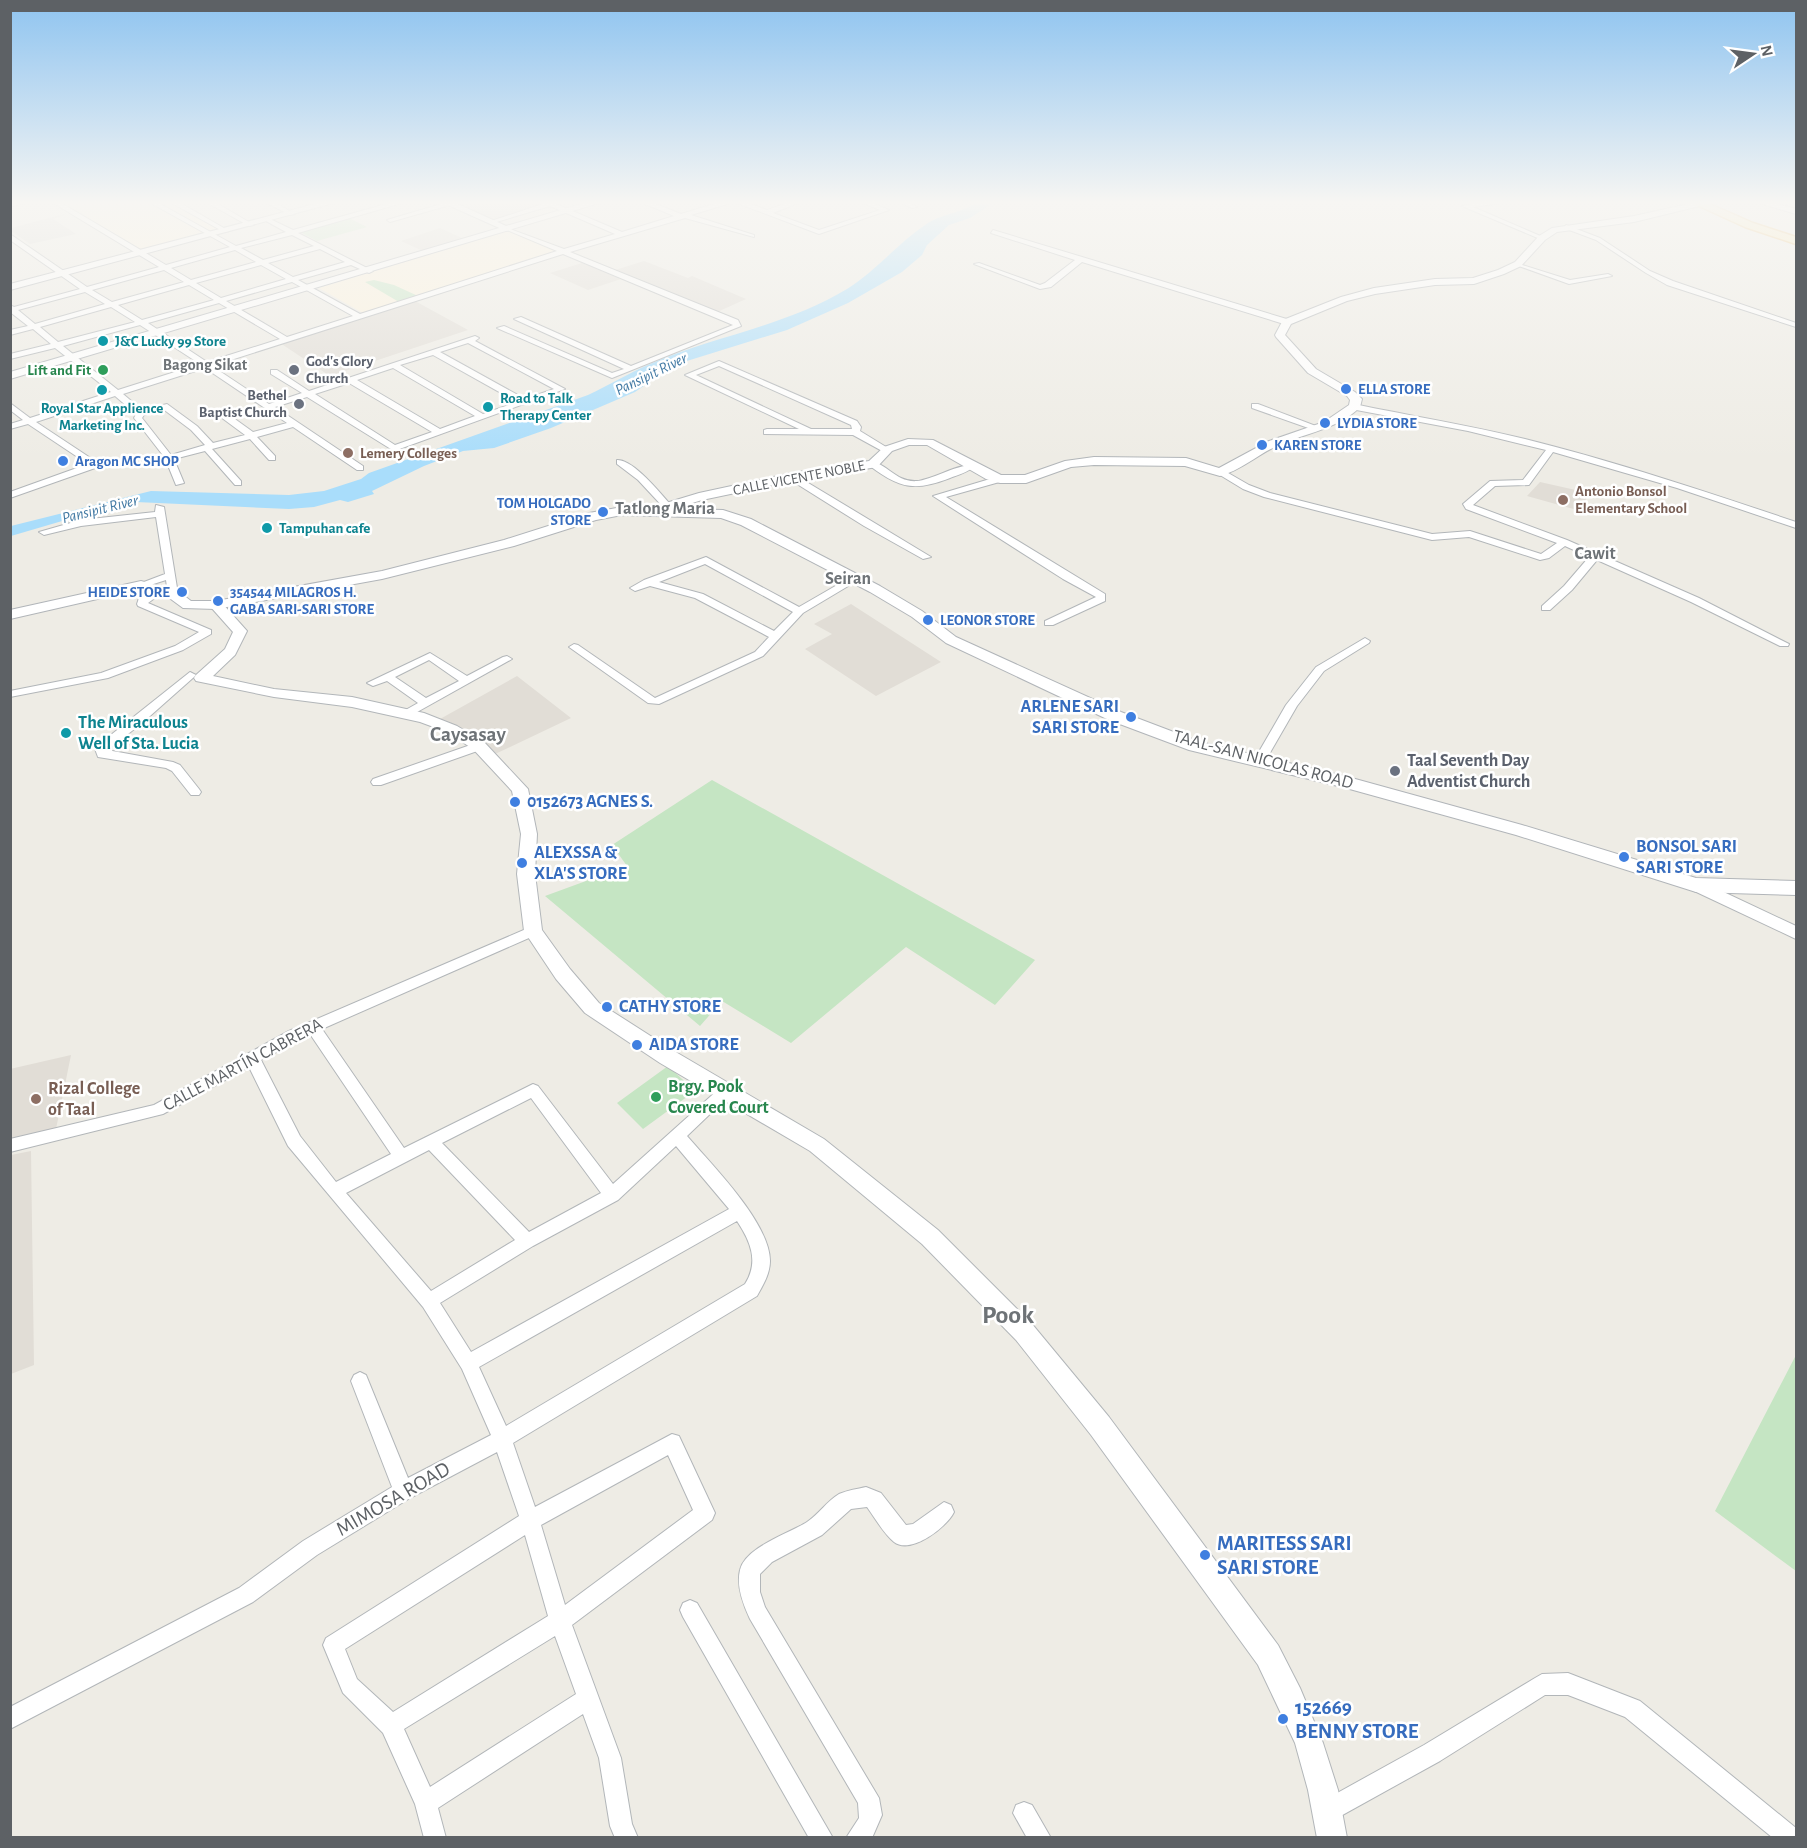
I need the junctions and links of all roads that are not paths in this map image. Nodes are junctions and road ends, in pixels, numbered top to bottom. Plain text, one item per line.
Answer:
1 (82, 287) edge
2 (96, 287) edge
3 (174, 287) edge
4 (196, 287) edge
5 (265, 287) edge
6 (451, 287) edge
7 (649, 287) edge
8 (1171, 287) edge
9 (1404, 287) edge
10 (1683, 287) edge
11 (310, 288) joint
12 (86, 290) junction
13 (218, 301) junction
14 (113, 305) junction
15 (12, 309) edge
16 (234, 311) junction
17 (361, 316) junction
18 (518, 319) dead end
19 (1287, 322) junction
20 (141, 323) junction
21 (1797, 325) edge
22 (35, 326) junction
23 (501, 328) dead end
24 (10, 333) edge
25 (158, 333) junction
26 (480, 336) dead end
27 (285, 339) junction
28 (468, 340) junction
29 (57, 346) junction
30 (434, 352) junction
31 (10, 357) edge
32 (74, 358) junction
33 (205, 365) junction
34 (394, 365) junction
35 (629, 368) junction
36 (274, 372) dead end
37 (10, 376) edge
38 (351, 380) junction
39 (116, 392) junction
40 (307, 394) junction
41 (524, 402) junction
42 (10, 405) edge
43 (1256, 406) dead end
44 (268, 407) junction
45 (1354, 407) junction
46 (141, 413) junction
47 (225, 416) dead end
48 (482, 417) junction
49 (29, 421) junction
50 (293, 424) junction
51 (10, 427) edge
52 (1317, 428) junction
53 (807, 430) junction
54 (439, 432) junction
55 (767, 432) dead end
56 (855, 432) junction
57 (251, 435) junction
58 (209, 447) junction
59 (1551, 449) junction
60 (887, 450) junction
61 (169, 458) junction
62 (272, 458) dead end
63 (620, 462) dead end
64 (873, 464) junction
65 (971, 466) junction
66 (360, 468) dead end
67 (1221, 472) junction
68 (792, 477) junction
69 (1000, 479) junction
70 (179, 483) dead end
71 (238, 483) dead end
72 (10, 495) edge
73 (664, 508) junction
74 (1797, 525) edge
75 (44, 532) dead end
76 (1564, 542) junction
77 (1595, 556) junction
78 (926, 557) dead end
79 (169, 576) junction
80 (855, 579) junction
81 (648, 582) junction
82 (141, 585) junction
83 (635, 588) dead end
84 (166, 592) junction
85 (216, 605) junction
86 (1546, 608) dead end
87 (800, 611) junction
88 (10, 615) edge
89 (1049, 623) dead end
90 (775, 636) junction
91 (1365, 641) dead end
92 (1784, 644) dead end
93 (574, 647) dead end
94 (507, 659) dead end
95 (191, 675) junction
96 (387, 676) junction
97 (466, 681) junction
98 (373, 683) dead end
99 (10, 694) edge
100 (425, 703) junction
101 (406, 714) junction
102 (479, 746) junction
103 (1259, 762) junction
104 (377, 782) dead end
105 (195, 792) dead end
106 (1696, 885) junction
107 (1797, 888) edge
108 (533, 932) junction
109 (1797, 933) edge
110 (313, 1027) junction
111 (252, 1057) junction
112 (725, 1092) junction
113 (678, 1137) junction
114 (431, 1142) junction
115 (10, 1146) edge
116 (400, 1156) junction
117 (334, 1191) junction
118 (612, 1195) junction
119 (740, 1211) junction
120 (527, 1242) junction
121 (429, 1301) junction
122 (468, 1363) junction
123 (360, 1381) dead end
124 (502, 1440) junction
125 (403, 1491) junction
126 (944, 1512) dead end
127 (530, 1520) junction
128 (690, 1610) dead end
129 (560, 1621) junction
130 (589, 1698) junction
131 (10, 1719) edge
132 (391, 1725) junction
133 (426, 1803) junction
134 (1329, 1810) junction
135 (1024, 1813) dead end
136 (435, 1838) edge
137 (627, 1838) edge
138 (822, 1838) edge
139 (857, 1838) edge
140 (1040, 1838) edge
141 (1332, 1838) edge
142 (1791, 1838) edge

1 - 12 street
2 - 12 street
3 - 14 street
4 - 13 street
5 - 13 street
6 - 17 street
7 - 35 street
8 - 19 street
9 - 19 street
10 - 21 street
11 - 16 main road
11 - 17 street
12 - 14 street
12 - 15 street
13 - 16 street
13 - 20 street
14 - 20 street
14 - 22 street
15 - 22 street
16 - 25 main road
16 - 27 street
17 - 27 street
18 - 35 street
19 - 45 street
20 - 25 street
20 - 29 street
22 - 24 street
22 - 29 street
23 - 35 street
25 - 32 main road
25 - 33 street
26 - 28 street
27 - 33 street
28 - 30 street
28 - 41 street
29 - 31 street
29 - 32 street
30 - 34 street
30 - 41 street
32 - 37 main road
32 - 39 street
33 - 39 street
33 - 44 street
34 - 38 street
34 - 48 street
36 - 40 street
38 - 40 street
38 - 54 street
39 - 46 street
39 - 49 street
40 - 44 street
40 - 54 street
41 - 48 street
42 - 49 street
43 - 52 street
44 - 50 street
45 - 52 street
45 - 59 street
46 - 58 street
46 - 61 street
47 - 57 street
48 - 54 street
49 - 51 street
49 - 72 street
50 - 57 street
50 - 66 street
52 - 67 street
53 - 55 street
53 - 56 street
53 - 56 street
56 - 60 street
57 - 58 street
57 - 62 street
58 - 61 street
58 - 71 street
59 - 74 street
59 - 76 street
60 - 64 street, CALLE VICENTE NOBLE
60 - 65 street, CALLE VICENTE NOBLE
61 - 70 street
63 - 73 street
64 - 65 street
64 - 68 street, CALLE VICENTE NOBLE
65 - 69 street, CALLE VICENTE NOBLE
67 - 69 street, CALLE VICENTE NOBLE
67 - 76 street
68 - 73 street, CALLE VICENTE NOBLE
68 - 78 street
69 - 89 street
73 - 80 main road, TAAL-SAN NICOLAS ROAD
73 - 85 main road, CALLE VICENTE NOBLE
75 - 79 street
76 - 77 street
77 - 86 street
77 - 92 street
79 - 82 street
79 - 84 street
80 - 87 street
80 - 103 main road, TAAL-SAN NICOLAS ROAD
81 - 83 street
81 - 87 street
81 - 90 street
82 - 84 main road, CALLE VICENTE NOBLE
82 - 88 main road, CALLE VICENTE NOBLE
84 - 85 main road, CALLE VICENTE NOBLE
84 - 99 street
85 - 95 street
87 - 90 street
90 - 93 street
91 - 103 street
94 - 97 street
95 - 101 street
95 - 105 street
96 - 97 street
96 - 98 street
96 - 100 street
97 - 100 street
100 - 101 street
101 - 102 street
102 - 104 street
102 - 108 street
103 - 106 main road, TAAL-SAN NICOLAS ROAD
106 - 107 main road, TAAL-SAN NICOLAS ROAD
106 - 109 street
108 - 110 street, CALLE MARTÍN CABRERA
108 - 112 street
110 - 111 street, CALLE MARTÍN CABRERA
110 - 116 street
111 - 115 street, CALLE MARTÍN CABRERA
111 - 117 street
112 - 113 street
112 - 134 street
113 - 118 street
113 - 119 street
114 - 116 street
114 - 118 street
114 - 120 street
116 - 117 street
117 - 121 street
118 - 120 street
119 - 122 street
119 - 124 street, MIMOSA ROAD
120 - 121 street
121 - 122 street
122 - 124 street
123 - 125 street
124 - 125 street, MIMOSA ROAD
124 - 127 street
125 - 131 street, MIMOSA ROAD
126 - 139 street
127 - 129 street
127 - 129 street
127 - 132 street
128 - 138 street
129 - 130 street
129 - 132 street
130 - 133 street
130 - 137 street
132 - 133 street
133 - 136 street
134 - 141 street
134 - 142 street
135 - 140 street

